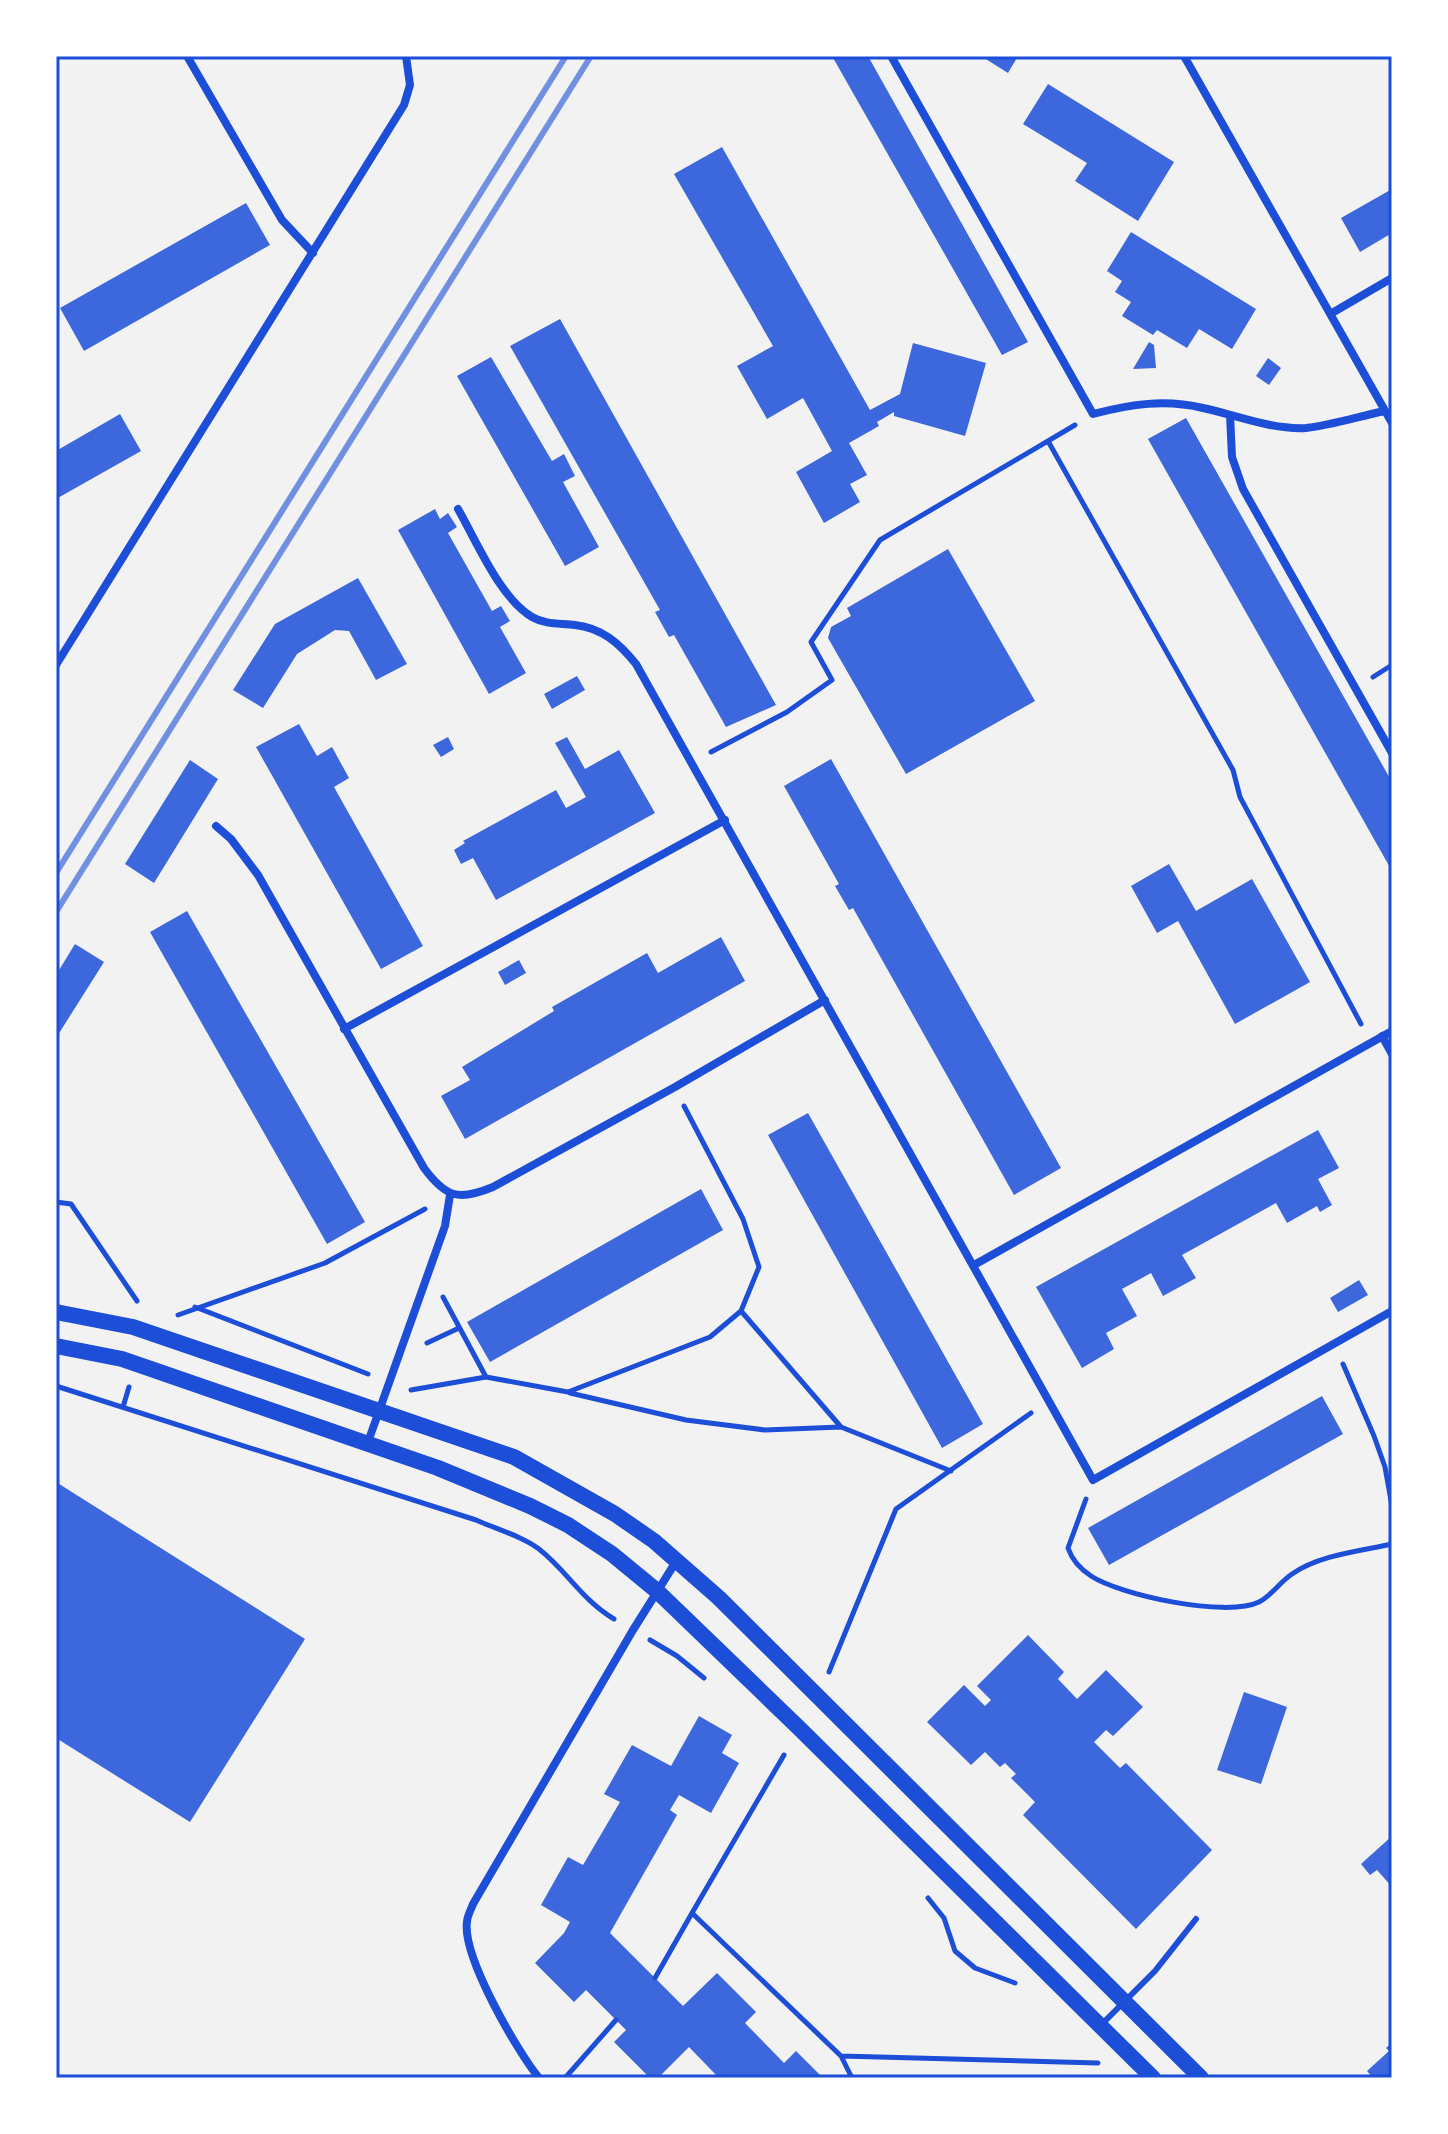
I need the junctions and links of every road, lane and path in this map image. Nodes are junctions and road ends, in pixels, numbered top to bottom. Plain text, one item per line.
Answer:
1 (187, 56) edge
2 (406, 56) edge
3 (891, 56) edge
4 (1184, 56) edge
5 (313, 253) junction
6 (1392, 278) edge
7 (1332, 313) junction
8 (1385, 411) junction
9 (1093, 414) junction
10 (1230, 415) junction
11 (1392, 423) edge
12 (1048, 441) junction
13 (458, 509) dead end
14 (56, 665) edge
15 (1392, 753) edge
16 (692, 762) junction
17 (725, 820) junction
18 (216, 826) dead end
19 (825, 1000) junction
20 (344, 1029) junction
21 (1392, 1031) edge
22 (1382, 1036) junction
23 (1371, 1043) junction
24 (1392, 1054) edge
25 (675, 1087) junction
26 (450, 1195) junction
27 (56, 1202) edge
28 (974, 1265) junction
29 (430, 1270) junction
30 (195, 1307) junction
31 (140, 1309) dead end
32 (741, 1311) junction
33 (1392, 1311) edge
34 (56, 1312) edge
35 (175, 1316) dead end
36 (1332, 1345) junction
37 (56, 1346) edge
38 (486, 1377) junction
39 (389, 1383) junction
40 (56, 1386) edge
41 (568, 1392) junction
42 (1048, 1400) junction
43 (379, 1411) junction
44 (841, 1427) junction
45 (368, 1442) junction
46 (951, 1471) junction
47 (1093, 1480) junction
48 (1392, 1506) edge
49 (1392, 1544) edge
50 (677, 1560) junction
51 (657, 1591) junction
52 (613, 1619) dead end
53 (651, 1640) dead end
54 (828, 1676) dead end
55 (713, 1686) dead end
56 (774, 1745) dead end
57 (784, 1755) junction
58 (795, 1766) dead end
59 (927, 1896) dead end
60 (692, 1913) junction
61 (1196, 1919) dead end
62 (655, 1978) dead end
63 (1023, 1986) dead end
64 (1125, 2001) junction
65 (616, 2020) dead end
66 (1100, 2026) junction
67 (1088, 2052) dead end
68 (841, 2056) junction
69 (1099, 2063) junction
70 (1106, 2071) dead end
71 (539, 2078) edge
72 (565, 2078) edge
73 (852, 2078) edge
74 (1153, 2078) edge
75 (1201, 2078) edge

1 - 5 street
2 - 5 street
3 - 9 street
4 - 7 street
5 - 14 street
6 - 7 street
7 - 8 street
8 - 10 street
8 - 11 street
9 - 10 street
9 - 12 path
10 - 15 street
12 - 16 path
12 - 23 path
13 - 16 street
16 - 17 street
17 - 19 street
17 - 20 street
18 - 20 street
19 - 25 street
19 - 28 street
20 - 26 street
21 - 22 street
22 - 23 street
22 - 24 street
23 - 28 street
25 - 26 street
25 - 32 path
26 - 29 street
26 - 30 path
27 - 31 path
28 - 42 street
29 - 38 path
29 - 39 street
30 - 35 path
30 - 39 path
32 - 41 path
32 - 44 path
33 - 36 street
34 - 43 main road
36 - 47 street
36 - 48 path
37 - 45 main road
38 - 39 path
38 - 41 path
39 - 43 street
40 - 52 path
41 - 44 path
42 - 46 path
42 - 47 street
43 - 45 street
43 - 50 main road
44 - 46 path
45 - 51 main road
46 - 54 path
47 - 49 path
50 - 51 street
50 - 64 main road
51 - 66 main road
51 - 71 street
53 - 55 path
56 - 57 path
57 - 58 path
57 - 60 path
59 - 63 path
60 - 62 path
60 - 68 path
61 - 64 lane
64 - 66 lane
64 - 75 main road
65 - 72 path
66 - 74 main road
67 - 69 path
68 - 69 path
68 - 73 path
69 - 70 path

